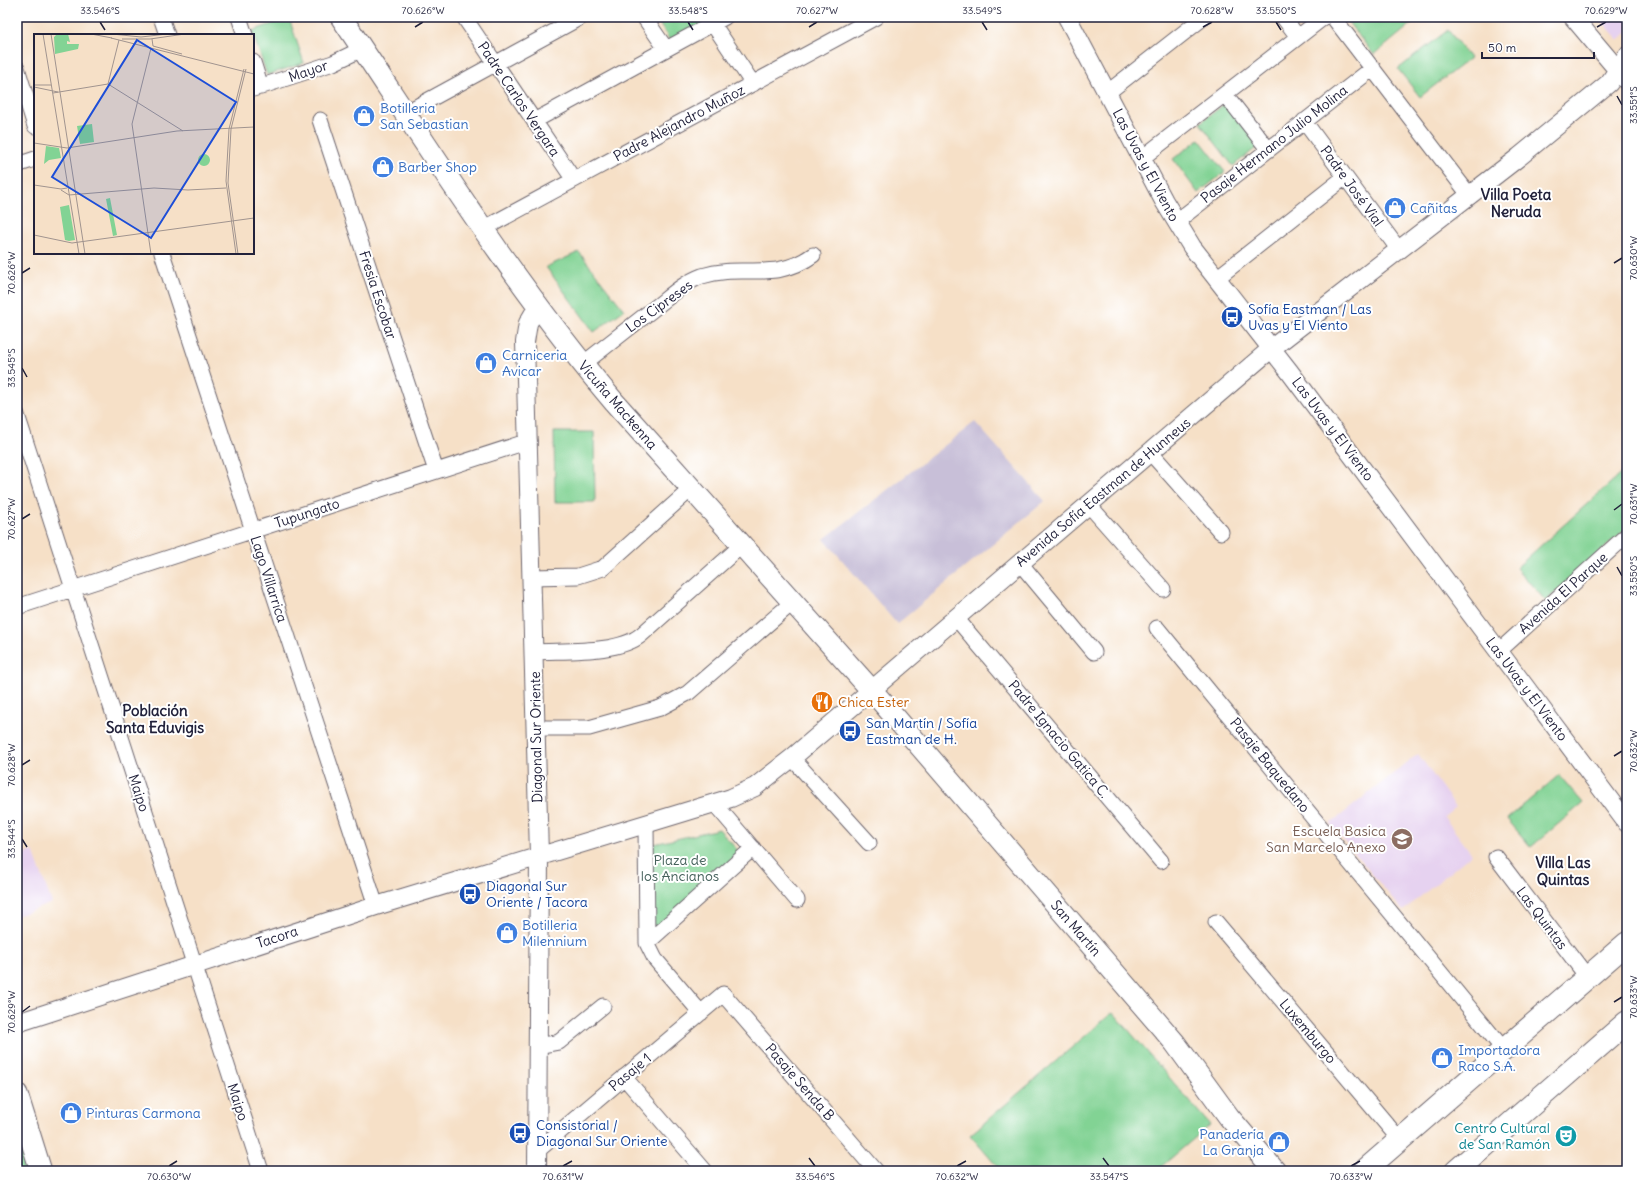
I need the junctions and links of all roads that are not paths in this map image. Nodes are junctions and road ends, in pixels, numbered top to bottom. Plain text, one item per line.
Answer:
1 (161, 17) edge
2 (239, 17) edge
3 (341, 17) edge
4 (464, 17) edge
5 (580, 17) edge
6 (644, 17) edge
7 (876, 17) edge
8 (1067, 17) edge
9 (1283, 17) edge
10 (1324, 17) edge
11 (1333, 17) edge
12 (1573, 17) edge
13 (1197, 19) edge
14 (719, 20) edge
15 (167, 34) edge
16 (245, 34) edge
17 (1298, 37) junction
18 (362, 49) junction
19 (666, 49) junction
20 (495, 63) junction
21 (17, 68) edge
22 (254, 68) edge
23 (1373, 68) junction
24 (1624, 69) edge
25 (752, 84) junction
26 (257, 88) edge
27 (1108, 93) junction
28 (1225, 94) junction
29 (404, 113) junction
30 (320, 120) dead end
31 (534, 121) junction
32 (1304, 121) junction
33 (34, 123) edge
34 (1268, 149) junction
35 (1142, 158) junction
36 (34, 159) edge
37 (17, 165) edge
38 (1345, 177) junction
39 (574, 180) junction
40 (1470, 196) junction
41 (1176, 222) junction
42 (483, 229) junction
43 (1399, 250) junction
44 (162, 254) edge
45 (814, 254) dead end
46 (1217, 278) junction
47 (538, 306) junction
48 (1272, 348) junction
49 (583, 364) junction
50 (17, 415) edge
51 (528, 441) junction
52 (1150, 452) junction
53 (436, 471) junction
54 (692, 488) junction
55 (1089, 505) junction
56 (253, 530) junction
57 (1221, 532) dead end
58 (1627, 535) edge
59 (742, 545) junction
60 (1020, 563) junction
61 (532, 577) junction
62 (73, 589) junction
63 (1163, 589) dead end
64 (793, 602) junction
65 (17, 607) edge
66 (956, 618) junction
67 (1157, 628) dead end
68 (1499, 651) junction
69 (534, 652) junction
70 (1094, 652) dead end
71 (872, 690) junction
72 (536, 728) junction
73 (792, 758) junction
74 (714, 803) junction
75 (1627, 823) edge
76 (646, 824) junction
77 (869, 843) dead end
78 (753, 848) junction
79 (539, 856) junction
80 (1496, 858) dead end
81 (1161, 861) dead end
82 (797, 900) dead end
83 (376, 906) junction
84 (1216, 922) dead end
85 (647, 943) junction
86 (1627, 943) edge
87 (194, 964) junction
88 (1588, 978) junction
89 (723, 994) joint
90 (603, 1006) dead end
91 (701, 1013) junction
92 (1627, 1022) edge
93 (17, 1023) edge
94 (538, 1046) junction
95 (1504, 1050) junction
96 (624, 1077) junction
97 (17, 1094) edge
98 (1400, 1140) junction
99 (537, 1150) junction
100 (41, 1171) edge
101 (261, 1171) edge
102 (537, 1171) edge
103 (705, 1171) edge
104 (876, 1171) edge
105 (1275, 1171) edge
106 (1364, 1171) edge
107 (1456, 1171) edge

1 - 15 street
2 - 16 street
3 - 18 main road, Vicuña Mackenna
4 - 20 street, Padre Carlos Vergara
5 - 20 street
6 - 19 street
7 - 25 street, Padre Alejandro Muñoz
8 - 27 street, Las Uvas y El Viento
9 - 17 street
10 - 17 street
11 - 23 street
12 - 24 street
13 - 27 street
14 - 19 street
14 - 25 street
17 - 28 street
18 - 26 street, Mayor
18 - 29 main road, Vicuña Mackenna
19 - 31 street
20 - 29 street
20 - 31 street, Padre Carlos Vergara
21 - 33 street
22 - 26 street
23 - 32 street, Pasaje Hermano Julio Molina
23 - 40 street
24 - 40 street, Avenida Sofía Eastman de Hunneus
25 - 39 street, Padre Alejandro Muñoz
27 - 35 street, Las Uvas y El Viento
28 - 34 street
28 - 35 street
29 - 42 main road, Vicuña Mackenna
30 - 53 street, Fresia Escobar
31 - 39 street, Padre Carlos Vergara
32 - 34 street, Pasaje Hermano Julio Molina
32 - 38 street, Padre José Vial
34 - 41 street, Pasaje Hermano Julio Molina
35 - 41 street, Las Uvas y El Viento
36 - 37 street
38 - 43 street, Padre José Vial
38 - 46 street
39 - 42 street, Padre Alejandro Muñoz
40 - 43 street, Avenida Sofía Eastman de Hunneus
41 - 46 street, Las Uvas y El Viento
42 - 47 main road, Vicuña Mackenna
43 - 48 street, Avenida Sofía Eastman de Hunneus
44 - 56 street, Lago Villarrica
45 - 49 street, Los Cipreses
46 - 48 street, Las Uvas y El Viento
47 - 49 main road, Vicuña Mackenna
47 - 51 street, Diagonal Sur Oriente
48 - 52 street, Avenida Sofía Eastman de Hunneus
48 - 68 street, Las Uvas y El Viento
49 - 54 main road, Vicuña Mackenna
50 - 62 street, Maipo
51 - 53 street, Tupungato
51 - 61 street, Diagonal Sur Oriente
52 - 55 street, Avenida Sofía Eastman de Hunneus
52 - 57 street
53 - 56 street, Tupungato
54 - 59 main road, Vicuña Mackenna
54 - 61 street
55 - 60 street, Avenida Sofía Eastman de Hunneus
55 - 63 street
56 - 62 street, Tupungato
56 - 83 street, Lago Villarrica
58 - 68 street, Avenida El Parque
59 - 64 main road, Vicuña Mackenna
59 - 69 street
60 - 66 street, Avenida Sofía Eastman de Hunneus
60 - 70 street
61 - 69 street, Diagonal Sur Oriente
62 - 65 street, Tupungato
62 - 87 street, Maipo
64 - 71 main road, Vicuña Mackenna
64 - 72 street
66 - 71 street, Avenida Sofía Eastman de Hunneus
66 - 81 street, Padre Ignacio Gatica C.
67 - 95 street, Pasaje Baquedano
68 - 75 street, Las Uvas y El Viento
69 - 72 street, Diagonal Sur Oriente
71 - 73 street, Avenida Sofía Eastman de Hunneus
71 - 105 main road, San Martín
72 - 79 street, Diagonal Sur Oriente
73 - 74 street, Avenida Sofía Eastman de Hunneus
73 - 77 street
74 - 76 street, Avenida Sofía Eastman de Hunneus
74 - 78 street
76 - 79 street, Avenida Sofía Eastman de Hunneus
76 - 85 street
78 - 82 street
78 - 85 street
79 - 83 street, Tacora
79 - 94 street, Diagonal Sur Oriente
80 - 88 street, Las Quintas
83 - 87 street, Tacora
84 - 98 street, Luxemburgo
85 - 91 street
86 - 88 main road
87 - 93 street, Tacora
87 - 101 street, Maipo
88 - 95 main road
89 - 91 street, Pasaje 1
89 - 104 street, Pasaje Senda B
90 - 94 street
91 - 96 street, Pasaje 1
92 - 107 main road
94 - 99 street, Diagonal Sur Oriente
95 - 98 main road
96 - 99 street, Pasaje 1
96 - 103 street
97 - 100 main road
98 - 106 main road
99 - 102 street, Diagonal Sur Oriente

